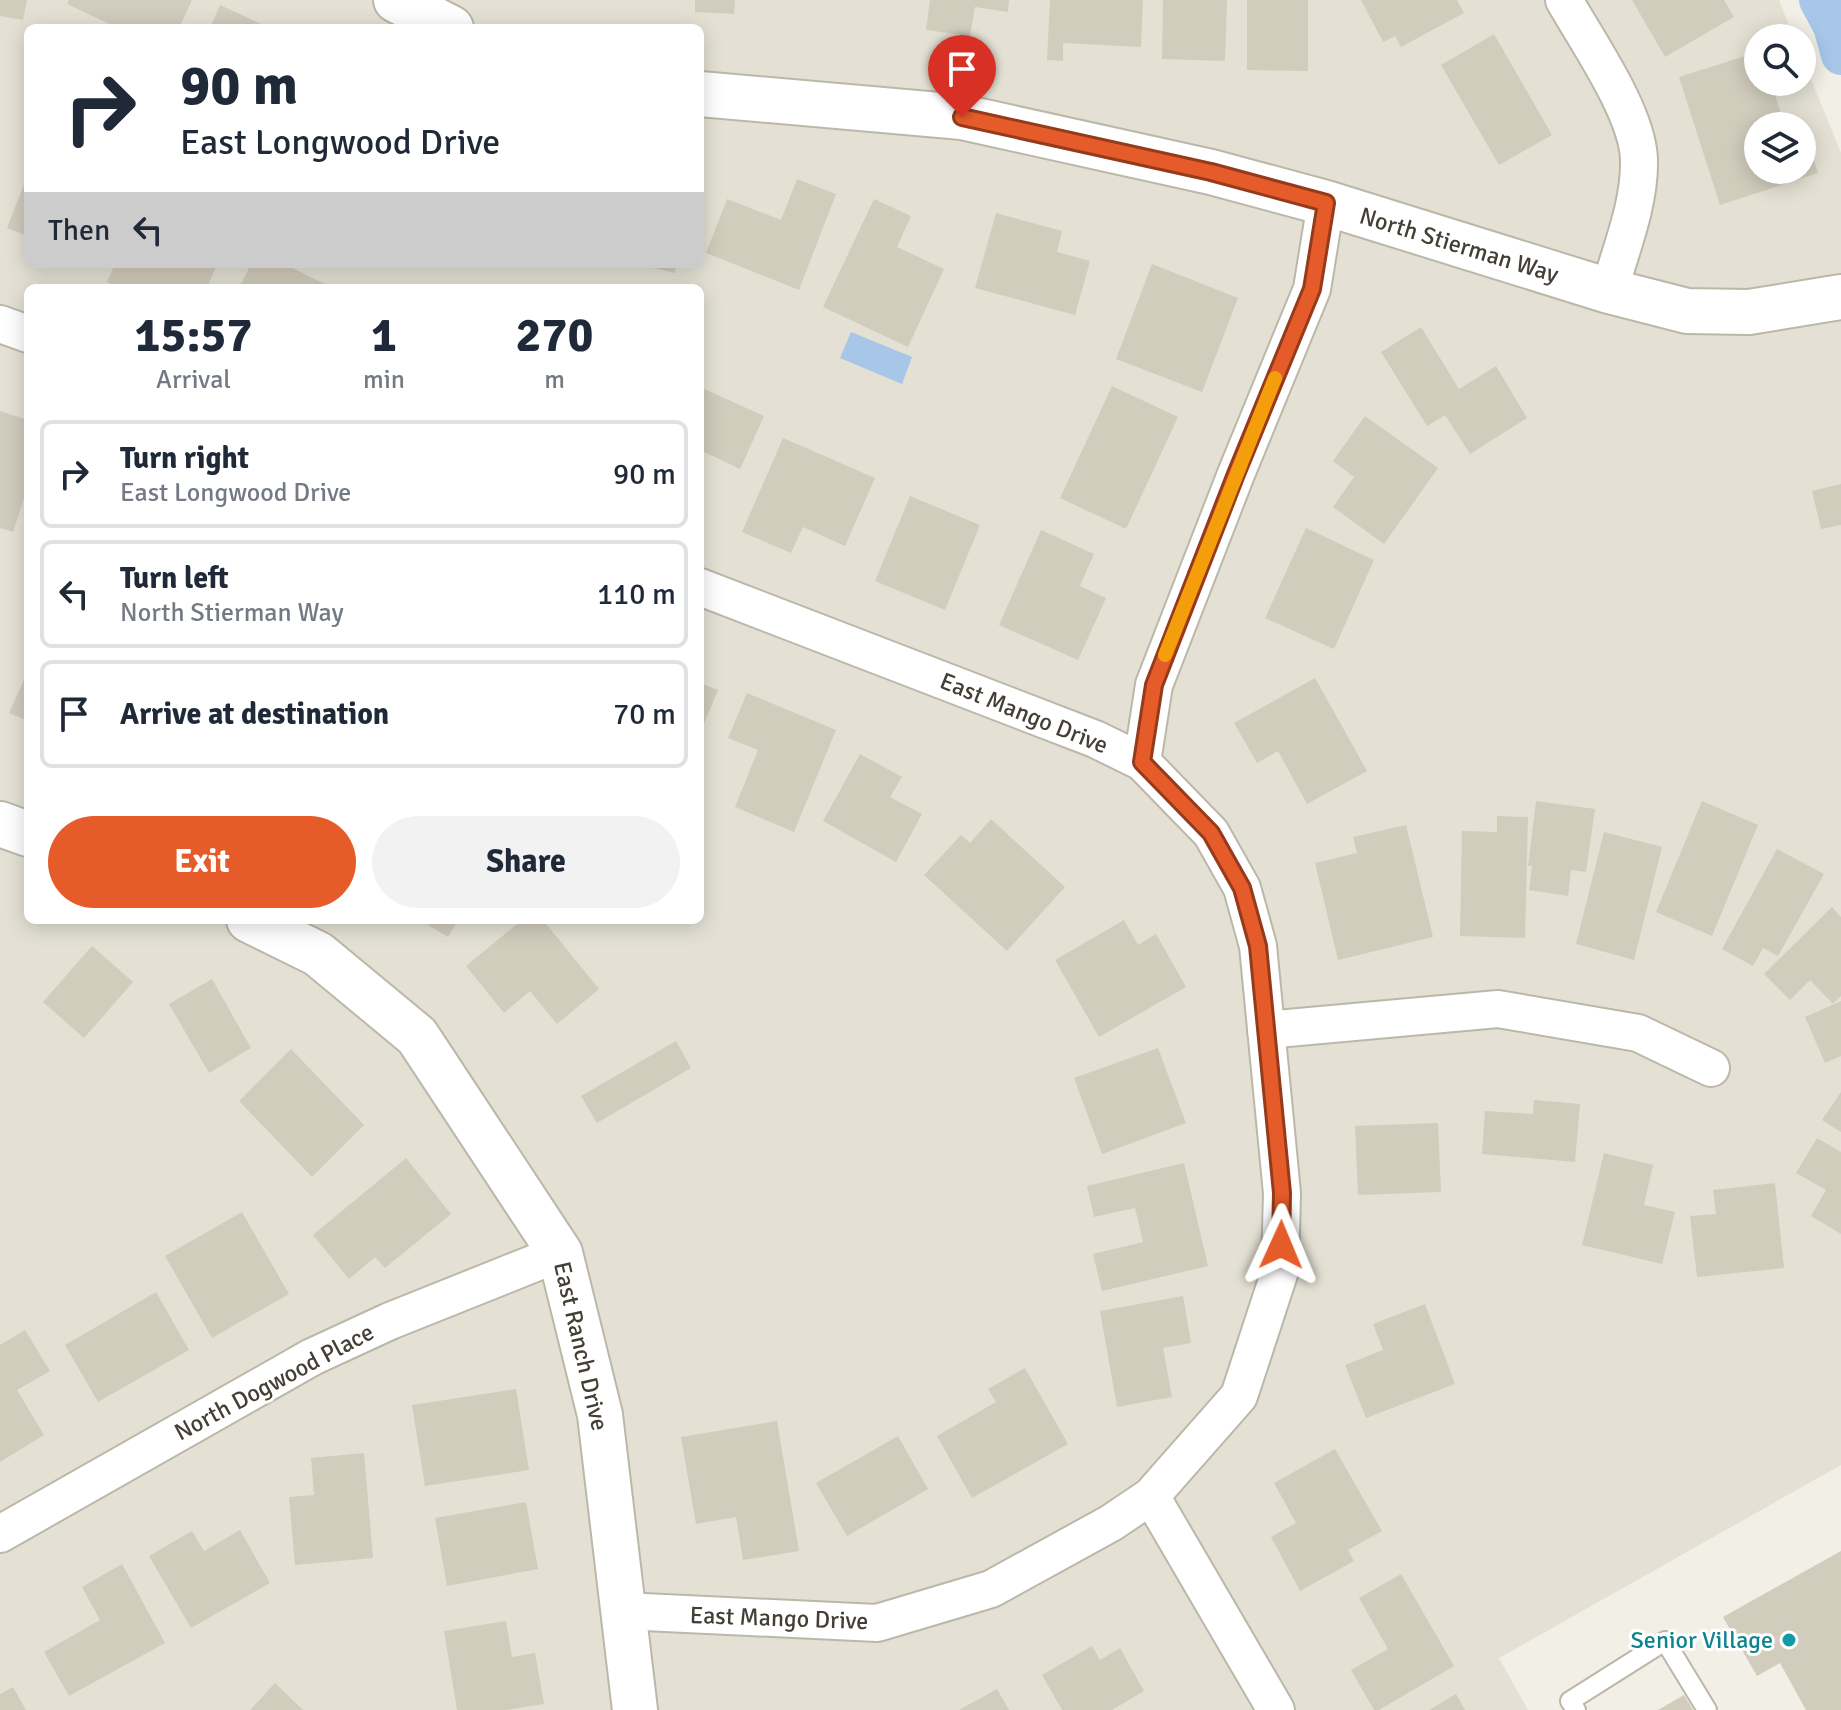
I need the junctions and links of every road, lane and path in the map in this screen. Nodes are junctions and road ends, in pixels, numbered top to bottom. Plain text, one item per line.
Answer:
1 (396, 0) edge
2 (1564, 0) edge
3 (443, 24) edge
4 (704, 94) edge
5 (1326, 203) junction
6 (1609, 291) junction
7 (1841, 297) edge
8 (0, 324) edge
9 (24, 333) edge
10 (704, 589) edge
11 (1142, 762) junction
12 (0, 824) edge
13 (24, 833) edge
14 (257, 924) edge
15 (1266, 1030) junction
16 (1711, 1068) dead end
17 (560, 1253) junction
18 (1151, 1496) junction
19 (0, 1534) edge
20 (623, 1611) junction
21 (635, 1710) edge
22 (1276, 1710) edge
23 (1576, 1710) edge
24 (1707, 1710) edge

1 - 3 street
2 - 6 street
4 - 5 street, North Stierman Way
5 - 6 street, North Stierman Way
5 - 11 street
6 - 7 street, North Stierman Way
8 - 9 street
10 - 11 street, East Mango Drive
11 - 15 street, East Mango Drive
12 - 13 street
14 - 17 street, East Ranch Drive
15 - 16 street
15 - 18 street, East Mango Drive
17 - 19 street, North Dogwood Place
17 - 20 street, East Ranch Drive
18 - 20 street, East Mango Drive
18 - 22 street
20 - 21 street, East Ranch Drive
23 - 24 lane

